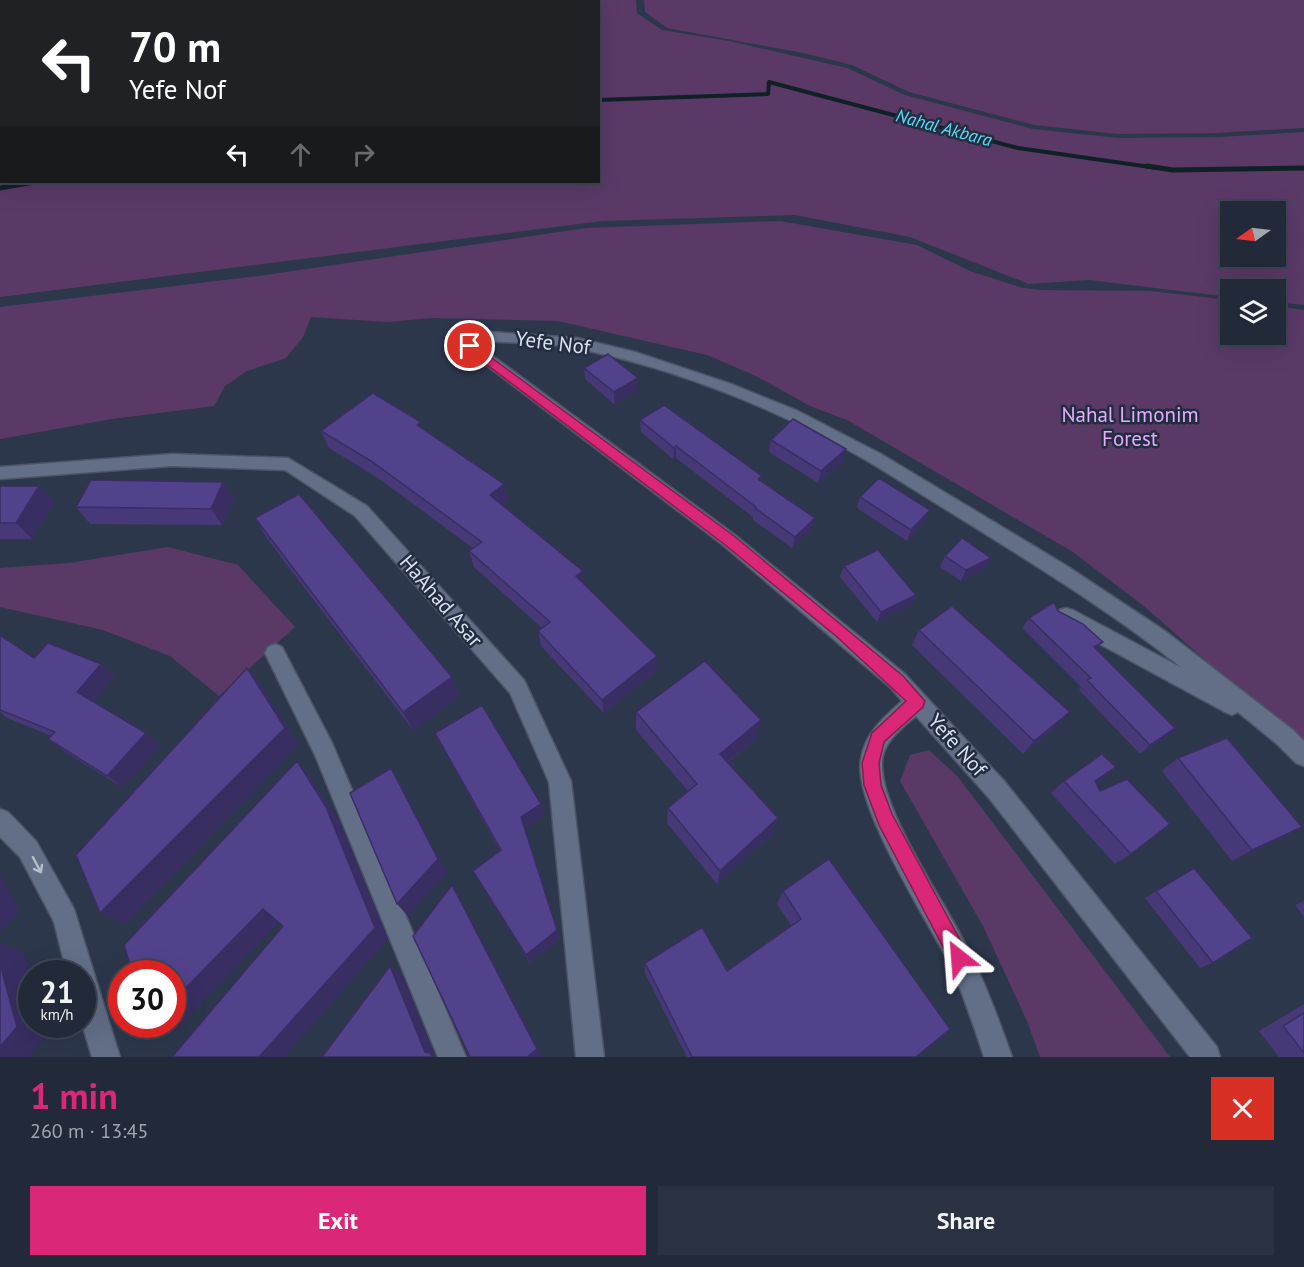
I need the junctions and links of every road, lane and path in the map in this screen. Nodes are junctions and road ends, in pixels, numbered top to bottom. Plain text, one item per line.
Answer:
1 (0, 474) edge
2 (1059, 613) edge
3 (275, 653) dead end
4 (917, 701) junction
5 (1258, 716) junction
6 (1304, 756) edge
7 (0, 820) edge
8 (76, 960) edge
9 (96, 1025) edge
10 (106, 1057) edge
11 (452, 1057) edge
12 (590, 1057) edge
13 (998, 1057) edge
14 (1207, 1057) edge

1 - 12 street, HaAhad Asar
2 - 5 street
3 - 11 street
4 - 5 street, Yefe Nof
4 - 13 street
4 - 14 street, Yefe Nof
5 - 6 street, Yefe Nof
7 -> 8 street
9 - 10 street

